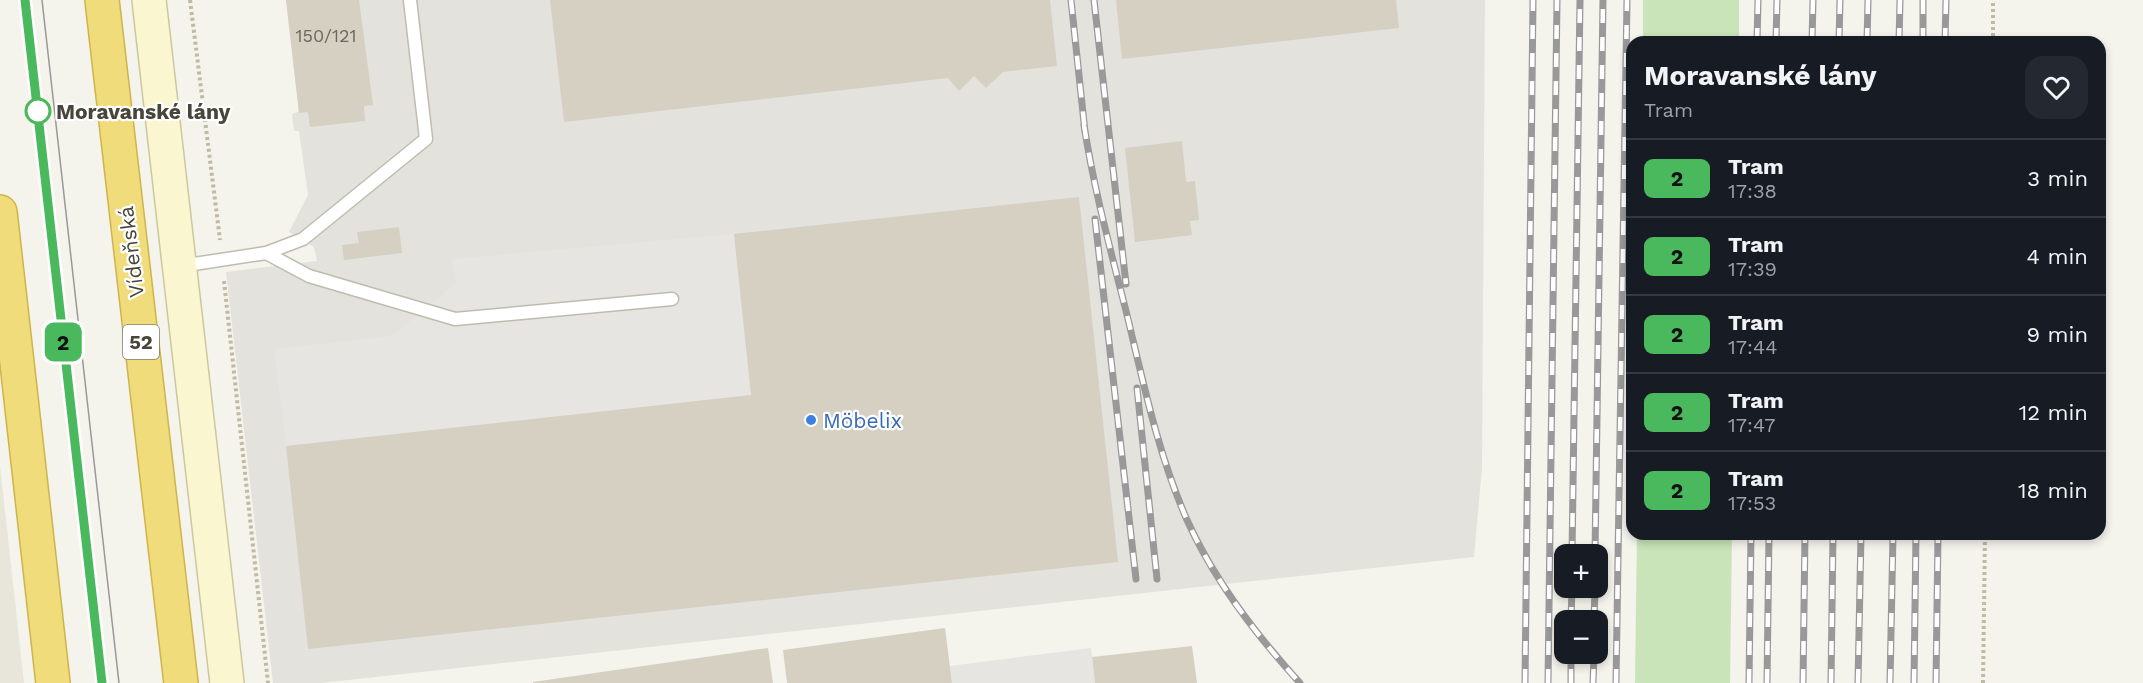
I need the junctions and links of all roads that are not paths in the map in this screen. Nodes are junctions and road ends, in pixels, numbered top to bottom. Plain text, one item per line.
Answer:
1 (102, 0) edge
2 (149, 0) edge
3 (410, 0) edge
4 (0, 212) edge
5 (266, 253) junction
6 (179, 267) junction
7 (672, 299) dead end
8 (53, 683) edge
9 (181, 683) edge
10 (227, 683) edge

1 - 9 highway, Vídeňská / 52
2 - 6 street
3 - 5 lane
4 - 8 highway
5 - 6 lane
5 - 7 lane
6 - 10 street

